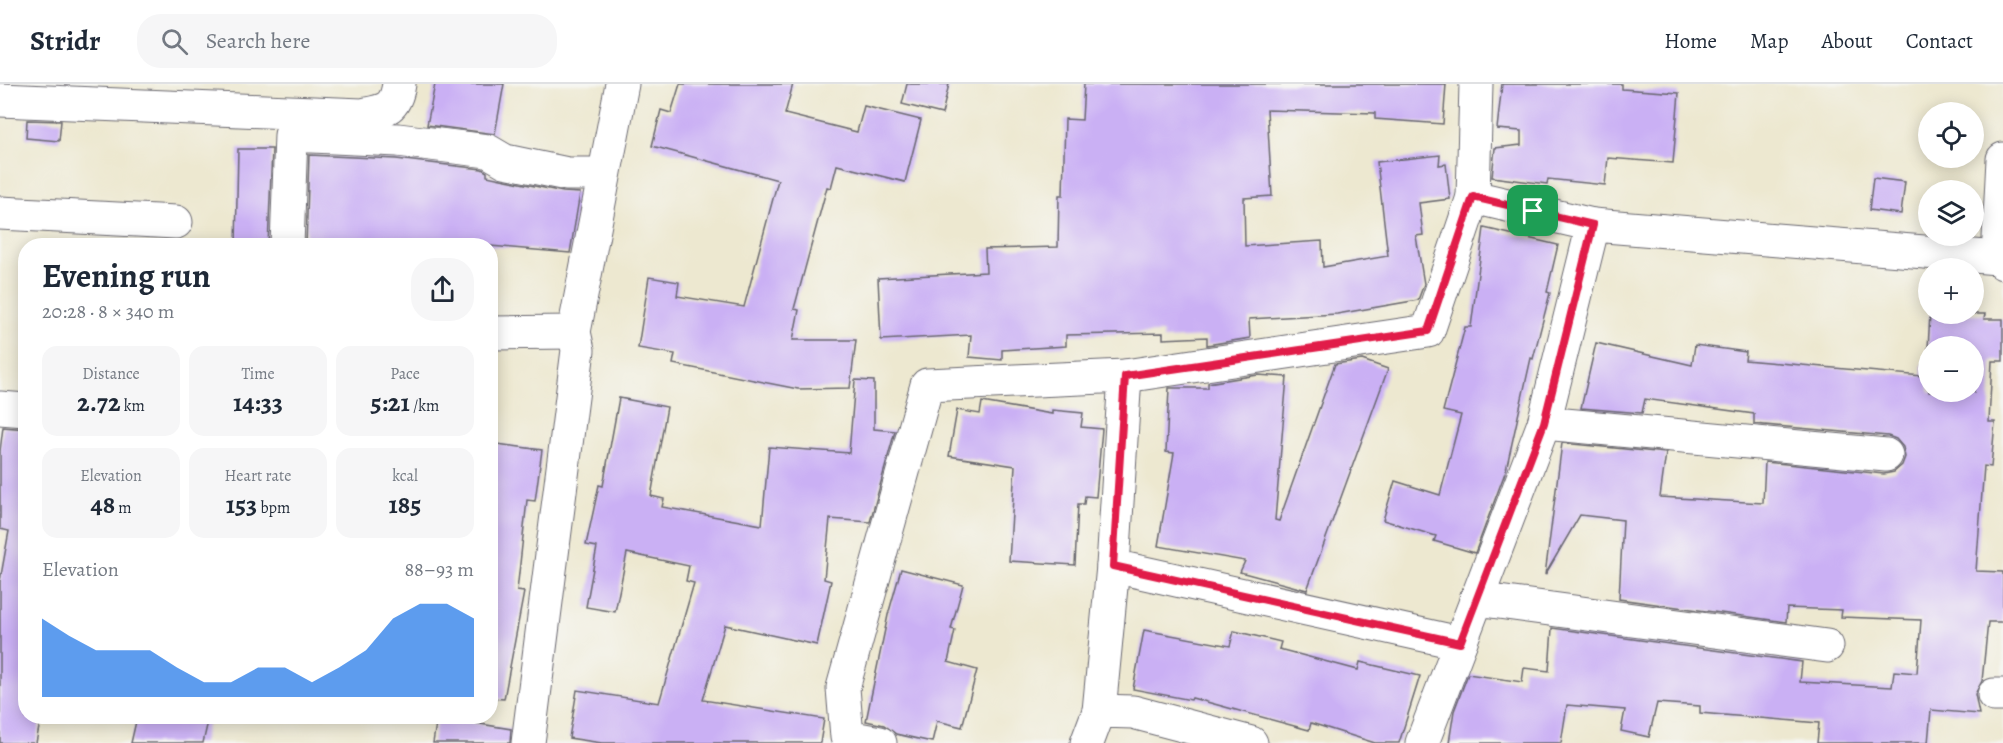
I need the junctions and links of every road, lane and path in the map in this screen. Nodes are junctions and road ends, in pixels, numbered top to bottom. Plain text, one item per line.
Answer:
1 (399, 84) edge
2 (622, 84) edge
3 (1476, 84) edge
4 (0, 100) edge
5 (2003, 159) edge
6 (603, 174) junction
7 (1473, 197) junction
8 (0, 213) edge
9 (176, 222) dead end
10 (1593, 225) junction
11 (287, 238) edge
12 (2001, 260) edge
13 (574, 332) junction
14 (498, 333) edge
15 (1125, 376) junction
16 (0, 408) edge
17 (18, 409) edge
18 (1544, 423) junction
19 (1886, 455) dead end
20 (1113, 566) junction
21 (1476, 600) junction
22 (1460, 643) junction
23 (1827, 646) dead end
24 (1099, 711) junction
25 (528, 743) edge
26 (880, 743) edge
27 (1087, 743) edge
28 (1251, 743) edge
29 (1422, 743) edge

1 - 4 street
2 - 6 street
3 - 7 street
5 - 12 street
6 - 11 street
6 - 13 street
7 - 10 street
7 - 15 street
8 - 9 street
10 - 12 street
10 - 18 street
13 - 14 street
13 - 25 street
15 - 20 street
15 - 26 street
16 - 17 street
18 - 19 street
18 - 21 street
20 - 22 street
20 - 24 street
21 - 22 street
21 - 23 street
22 - 29 street
24 - 27 street
24 - 28 street

